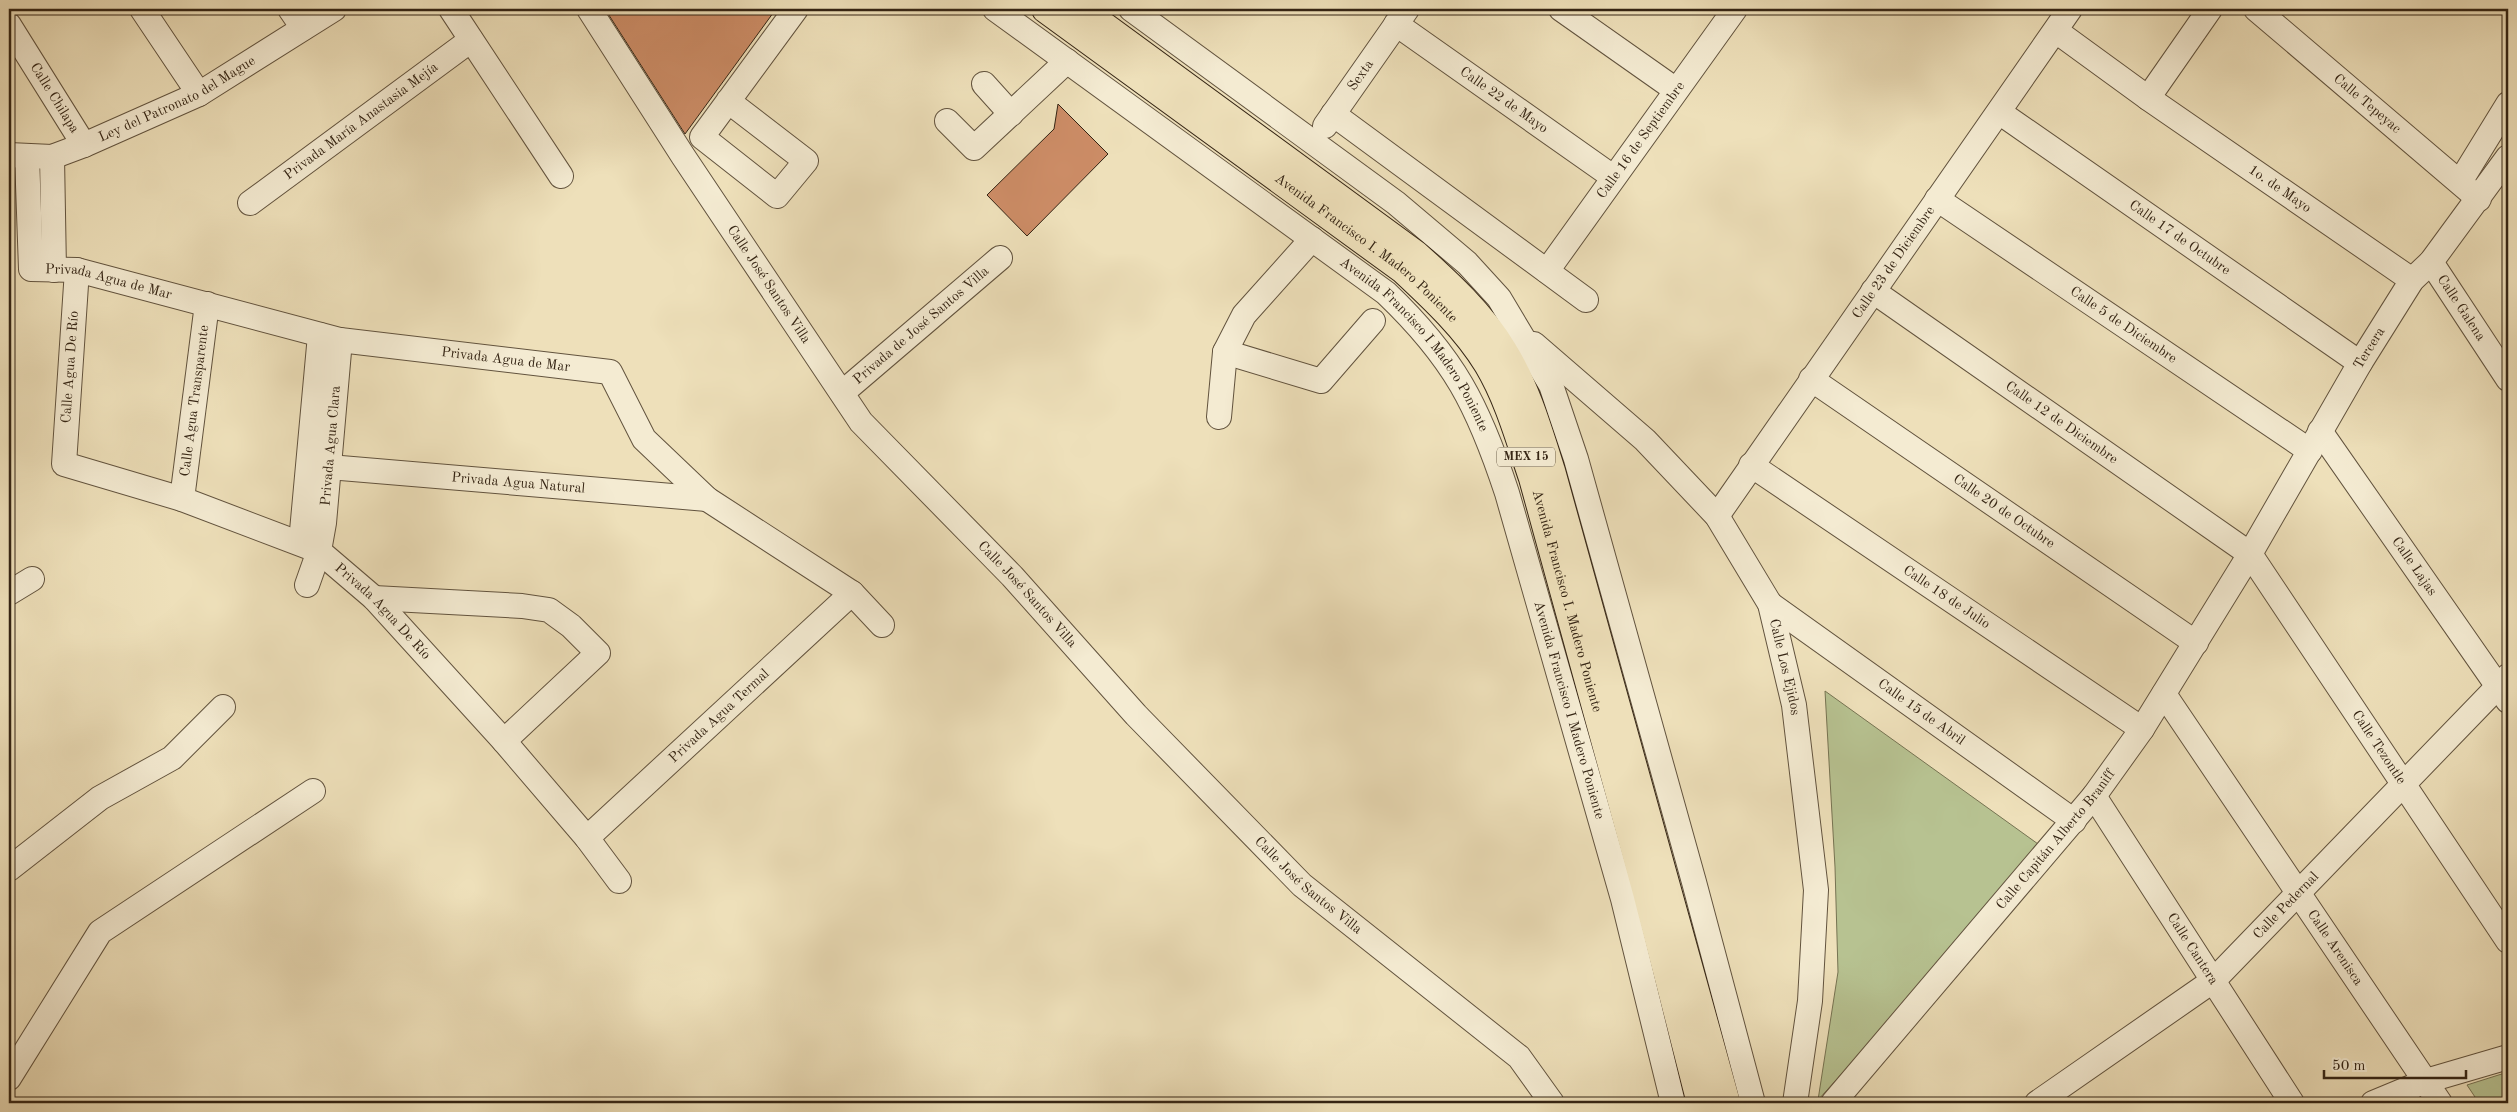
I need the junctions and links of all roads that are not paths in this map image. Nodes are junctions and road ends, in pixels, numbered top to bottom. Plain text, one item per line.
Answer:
1 (142, 9) edge
2 (334, 9) edge
3 (451, 9) edge
4 (590, 9) edge
5 (796, 9) edge
6 (994, 9) edge
7 (1046, 9) edge
8 (1080, 9) edge
9 (1131, 9) edge
10 (1561, 9) edge
11 (1735, 9) edge
12 (2070, 9) edge
13 (2210, 9) edge
14 (2271, 14) edge
15 (1402, 17) edge
16 (297, 18) edge
17 (9, 25) edge
18 (2056, 31) junction
19 (471, 40) junction
20 (1067, 61) junction
21 (984, 84) dead end
22 (1676, 90) junction
23 (199, 94) junction
24 (2148, 98) junction
25 (728, 101) junction
26 (2508, 104) edge
27 (1999, 112) junction
28 (1011, 114) junction
29 (1333, 114) junction
30 (948, 121) dead end
31 (1314, 141) junction
32 (84, 146) junction
33 (18, 156) edge
34 (52, 157) junction
35 (2508, 157) edge
36 (561, 176) dead end
37 (1613, 177) junction
38 (2460, 182) junction
39 (1937, 199) junction
40 (2479, 200) junction
41 (250, 203) dead end
42 (1312, 239) junction
43 (1000, 258) dead end
44 (2432, 262) junction
45 (54, 270) junction
46 (1547, 271) junction
47 (2412, 280) junction
48 (1873, 291) junction
49 (1586, 300) dead end
50 (207, 304) junction
51 (1373, 321) dead end
52 (1517, 330) junction
53 (330, 337) junction
54 (1225, 352) junction
55 (2360, 362) junction
56 (1811, 379) junction
57 (2508, 379) edge
58 (842, 393) junction
59 (1219, 418) dead end
60 (2315, 441) junction
61 (64, 464) joint
62 (1751, 465) junction
63 (329, 467) junction
64 (182, 499) junction
65 (707, 499) junction
66 (1717, 516) junction
67 (310, 547) junction
68 (2250, 554) junction
69 (32, 579) dead end
70 (307, 586) dead end
71 (9, 593) edge
72 (852, 593) junction
73 (374, 598) junction
74 (1770, 604) junction
75 (882, 625) dead end
76 (2196, 643) junction
77 (2505, 688) edge
78 (2164, 694) junction
79 (223, 707) dead end
80 (2142, 729) junction
81 (504, 741) junction
82 (2402, 784) junction
83 (314, 791) dead end
84 (2094, 796) junction
85 (2074, 821) junction
86 (587, 838) junction
87 (9, 869) edge
88 (619, 881) dead end
89 (2298, 894) junction
90 (2508, 940) edge
91 (2214, 980) junction
92 (2508, 1057) edge
93 (9, 1078) edge
94 (2426, 1081) junction
95 (1552, 1103) edge
96 (1674, 1103) edge
97 (1701, 1103) edge
98 (1726, 1103) edge
99 (1753, 1103) edge
100 (1795, 1103) edge
101 (1833, 1103) edge
102 (2037, 1103) edge
103 (2292, 1103) edge
104 (2373, 1103) edge
105 (2440, 1103) edge

1 - 23 street
2 - 16 street, Ley del Patronato del Mague
3 - 19 street
4 - 58 street, Calle José Santos Villa
5 - 25 street
6 - 20 street, Avenida Francisco I Madero Poniente
7 - 97 main road, Avenida Francisco I. Madero Poniente / MEX 15
8 - 98 main road, Avenida Francisco I. Madero Poniente / MEX 15
9 - 31 street
10 - 22 street
11 - 22 street, Calle 16 de Septiembre
12 - 18 street, Calle 23 de Diciembre
13 - 24 street
14 - 38 street, Calle Tepeyac
15 - 29 street, Sexta
15 - 37 street, Calle 22 de Mayo
16 - 23 street, Ley del Patronato del Mague
17 - 32 street, Calle Chilapa
18 - 24 street, 1o. de Mayo
18 - 27 street, Calle 23 de Diciembre
19 - 36 street
19 - 41 street, Privada María Anastasia Mejía
20 - 28 street
20 - 42 street, Avenida Francisco I Madero Poniente
21 - 28 street
22 - 37 street, Calle 16 de Septiembre
23 - 32 street, Ley del Patronato del Mague
24 - 47 street, 1o. de Mayo
25 - 25 street
26 - 38 street
27 - 39 street, Calle 23 de Diciembre
27 - 55 street, Calle 17 de Octubre
28 - 30 street
29 - 31 street, Sexta
29 - 46 street
31 - 52 street
32 - 34 street, Ley del Patronato del Mague
33 - 34 street, Ley del Patronato del Mague
33 - 45 street, Privada Agua de Mar
34 - 45 street, Privada Agua de Mar
35 - 40 street, Tercera
37 - 46 street, Calle 16 de Septiembre
38 - 40 street, Calle Tepeyac
39 - 48 street, Calle 23 de Diciembre
39 - 60 street, Calle 5 de Diciembre
40 - 44 street, Tercera
42 - 54 street
42 - 96 street, Avenida Francisco I Madero Poniente
43 - 58 street, Privada de José Santos Villa
44 - 47 street, Tercera
44 - 57 street, Calle Galena
45 - 50 street, Privada Agua de Mar
45 - 61 street, Calle Agua De Río
46 - 49 street
47 - 55 street, Tercera
48 - 56 street, Calle 23 de Diciembre
48 - 68 street, Calle 12 de Diciembre
50 - 53 street, Privada Agua de Mar
50 - 64 street, Calle Agua Transparente
51 - 54 street
52 - 66 street, Calle Los Ejidos
52 - 99 street
53 - 63 street, Privada Agua Clara
53 - 65 street, Privada Agua de Mar
53 - 67 street, Privada Agua Clara
54 - 59 street
55 - 60 street, Tercera
56 - 62 street, Calle 23 de Diciembre
56 - 76 street, Calle 20 de Octubre
58 - 95 street, Calle José Santos Villa
60 - 68 street, Tercera
60 - 77 street, Calle Lajas
61 - 64 street, Privada Agua De Río
62 - 66 street, Calle 23 de Diciembre
62 - 80 street, Calle 18 de Julio
63 - 65 street, Privada Agua Natural
63 - 67 street, Privada Agua Clara
64 - 67 street, Privada Agua De Río
65 - 72 street, Privada Agua de Mar
66 - 74 street, Calle Los Ejidos
67 - 70 street
67 - 73 street, Privada Agua De Río
68 - 76 street, Calle Capitán Alberto Braniff
68 - 82 street, Calle Tezontle
69 - 71 street
72 - 75 street, Privada Agua de Mar
72 - 86 street, Privada Agua Termal
73 - 81 street, Privada Agua De Río
73 - 81 street
74 - 85 street, Calle 15 de Abril
74 - 100 street, Calle Los Ejidos
76 - 78 street, Calle Capitán Alberto Braniff
77 - 82 street, Calle Pedernal
78 - 80 street, Calle Capitán Alberto Braniff
78 - 89 street, Calle Arenisca
79 - 87 street
80 - 84 street, Calle Capitán Alberto Braniff
81 - 86 street, Privada Agua De Río
82 - 89 street, Calle Pedernal
82 - 90 street, Calle Tezontle
83 - 93 street
84 - 85 street, Calle Capitán Alberto Braniff
84 - 91 street, Calle Cantera
85 - 101 street, Calle Capitán Alberto Braniff
86 - 88 street, Privada Agua De Río
89 - 91 street, Calle Pedernal
89 - 94 street, Calle Arenisca
91 - 102 street, Calle Pedernal
91 - 103 street, Calle Cantera
92 - 94 street
94 - 104 street
94 - 105 street, Calle Arenisca

